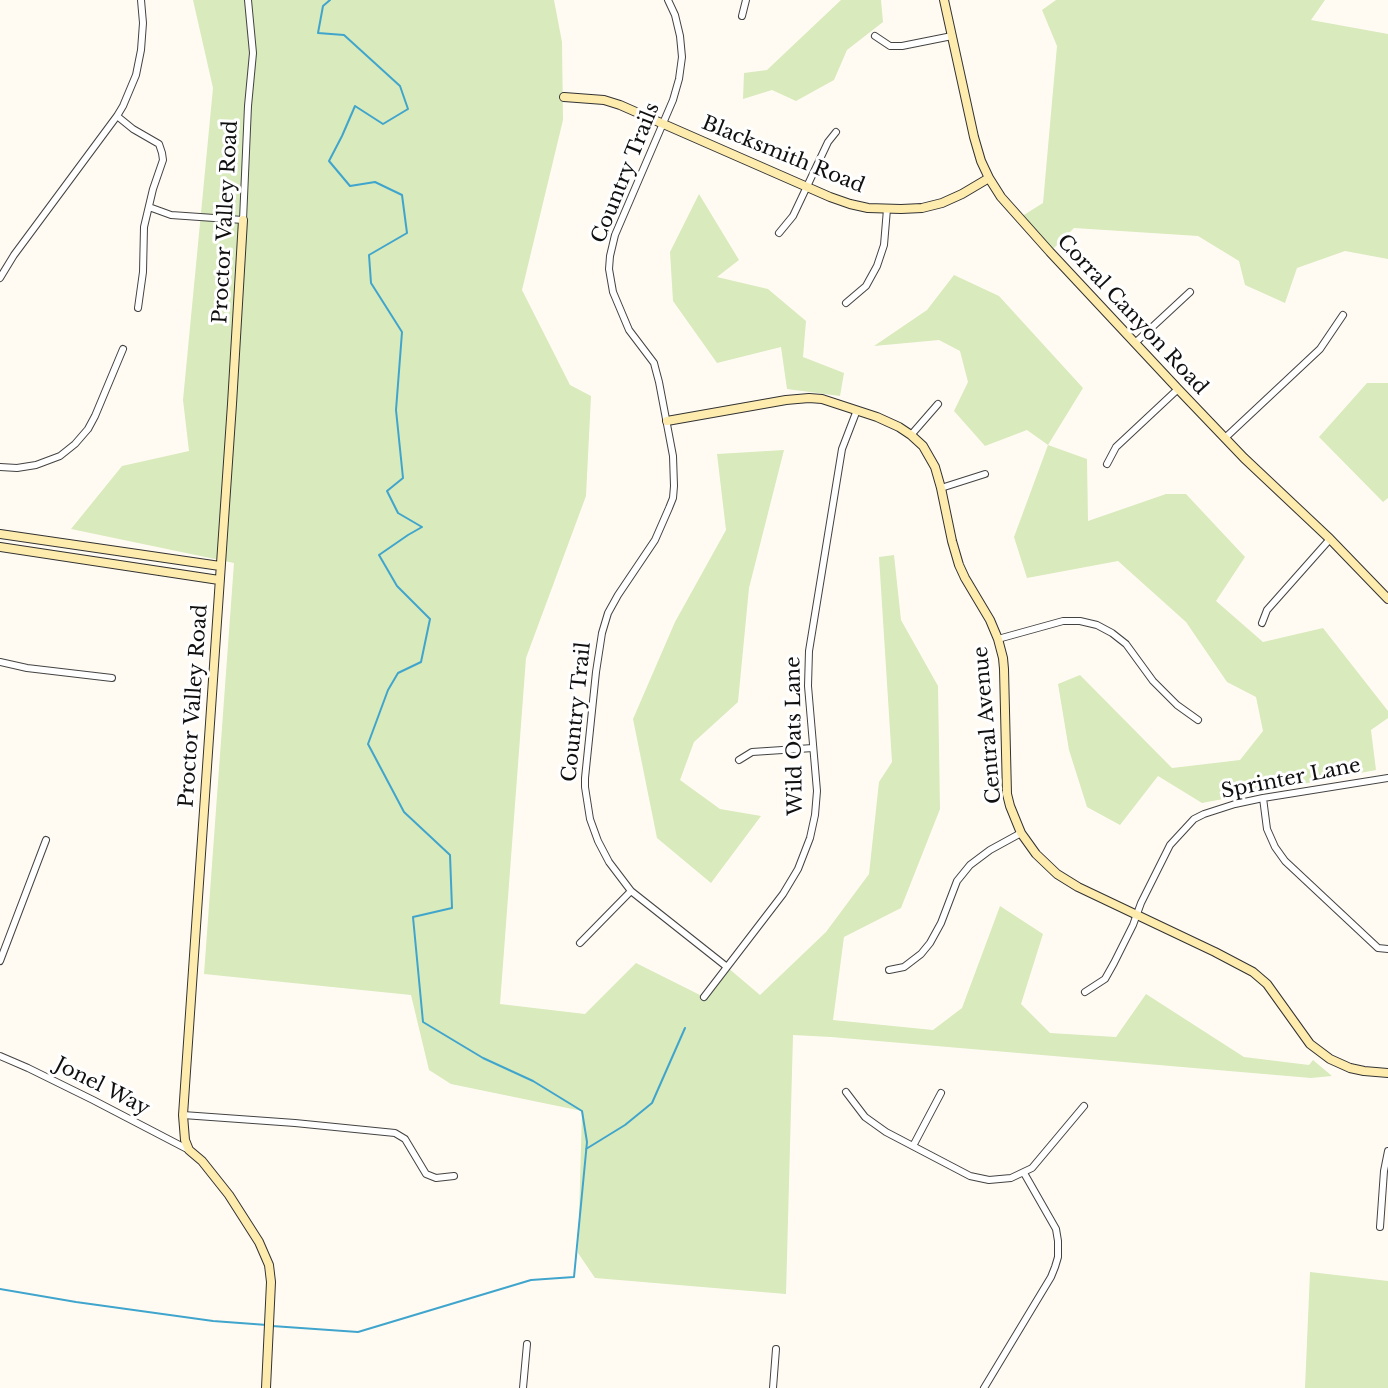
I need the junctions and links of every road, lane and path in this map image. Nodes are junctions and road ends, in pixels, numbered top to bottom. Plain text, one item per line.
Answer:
1 (141, 0) edge
2 (248, 0) edge
3 (668, 0) edge
4 (746, 0) edge
5 (944, 0) edge
6 (742, 16) dead end
7 (875, 36) dead end
8 (952, 36) junction
9 (564, 97) dead end
10 (117, 116) junction
11 (663, 123) junction
12 (836, 132) dead end
13 (989, 178) junction
14 (807, 186) junction
15 (149, 207) junction
16 (887, 209) junction
17 (243, 220) junction
18 (779, 233) dead end
19 (0, 278) edge
20 (1190, 292) dead end
21 (846, 303) dead end
22 (138, 308) dead end
23 (1343, 315) dead end
24 (1135, 343) junction
25 (123, 349) dead end
26 (1178, 389) junction
27 (938, 404) dead end
28 (857, 410) junction
29 (667, 421) junction
30 (911, 435) junction
31 (1225, 438) junction
32 (1107, 464) dead end
33 (0, 467) edge
34 (985, 474) dead end
35 (942, 488) junction
36 (0, 534) edge
37 (1330, 539) junction
38 (0, 547) edge
39 (220, 566) junction
40 (219, 580) junction
41 (1386, 592) edge
42 (1262, 623) dead end
43 (998, 639) junction
44 (0, 662) edge
45 (112, 678) dead end
46 (1198, 720) dead end
47 (813, 748) junction
48 (739, 760) dead end
49 (1388, 778) edge
50 (1263, 798) junction
51 (1021, 833) junction
52 (46, 840) dead end
53 (631, 891) junction
54 (1137, 915) junction
55 (580, 943) dead end
56 (1388, 949) edge
57 (0, 961) edge
58 (727, 967) junction
59 (889, 970) dead end
60 (1085, 992) dead end
61 (704, 997) dead end
62 (0, 1056) edge
63 (1388, 1073) edge
64 (846, 1092) dead end
65 (941, 1093) dead end
66 (1084, 1106) dead end
67 (183, 1115) junction
68 (913, 1146) junction
69 (189, 1150) junction
70 (1388, 1151) edge
71 (1024, 1173) junction
72 (454, 1176) dead end
73 (1380, 1227) dead end
74 (527, 1344) dead end
75 (776, 1349) dead end
76 (266, 1388) edge
77 (523, 1388) edge
78 (773, 1388) edge
79 (984, 1388) edge

1 - 10 street
2 - 17 street, Proctor Valley Road
3 - 11 street, Country Trails
4 - 6 street
5 - 8 street, Corral Canyon Road
7 - 8 street
8 - 13 street, Corral Canyon Road
9 - 11 street, Blacksmith Road
10 - 15 street
10 - 19 street
11 - 14 street, Blacksmith Road
11 - 29 street, Country Trails
12 - 14 street
13 - 16 street, Blacksmith Road
13 - 24 street, Corral Canyon Road
14 - 16 street, Blacksmith Road
14 - 18 street
15 - 17 street
15 - 22 street
16 - 21 street
17 - 39 street, Proctor Valley Road
20 - 24 street
23 - 31 street
24 - 26 street, Corral Canyon Road
25 - 33 street
26 - 31 street, Corral Canyon Road
26 - 32 street
27 - 30 street
28 - 29 street, Central Avenue
28 - 30 street, Central Avenue
28 - 47 street, Wild Oats Lane
29 - 53 street, Country Trail
30 - 35 street, Central Avenue
31 - 37 street, Corral Canyon Road
34 - 35 street
35 - 43 street, Central Avenue
36 - 39 street
37 - 41 street, Corral Canyon Road
37 - 42 street
38 - 40 street
39 - 40 street, Proctor Valley Road
40 - 67 street, Proctor Valley Road
43 - 46 street
43 - 51 street, Central Avenue
44 - 45 street
47 - 48 street
47 - 58 street, Wild Oats Lane
49 - 50 street, Sprinter Lane
50 - 54 street, Sprinter Lane
50 - 56 street
51 - 54 street, Central Avenue
51 - 59 street
52 - 57 street
53 - 55 street
53 - 58 street, Country Trail
54 - 60 street, Sprinter Lane
54 - 63 street, Central Avenue
58 - 61 street, Wild Oats Lane
62 - 69 street, Jonel Way
64 - 68 street
65 - 68 street
66 - 71 street
67 - 69 street, Proctor Valley Road
67 - 72 street
68 - 71 street
69 - 76 street
70 - 73 street
71 - 79 street
74 - 77 street
75 - 78 street

